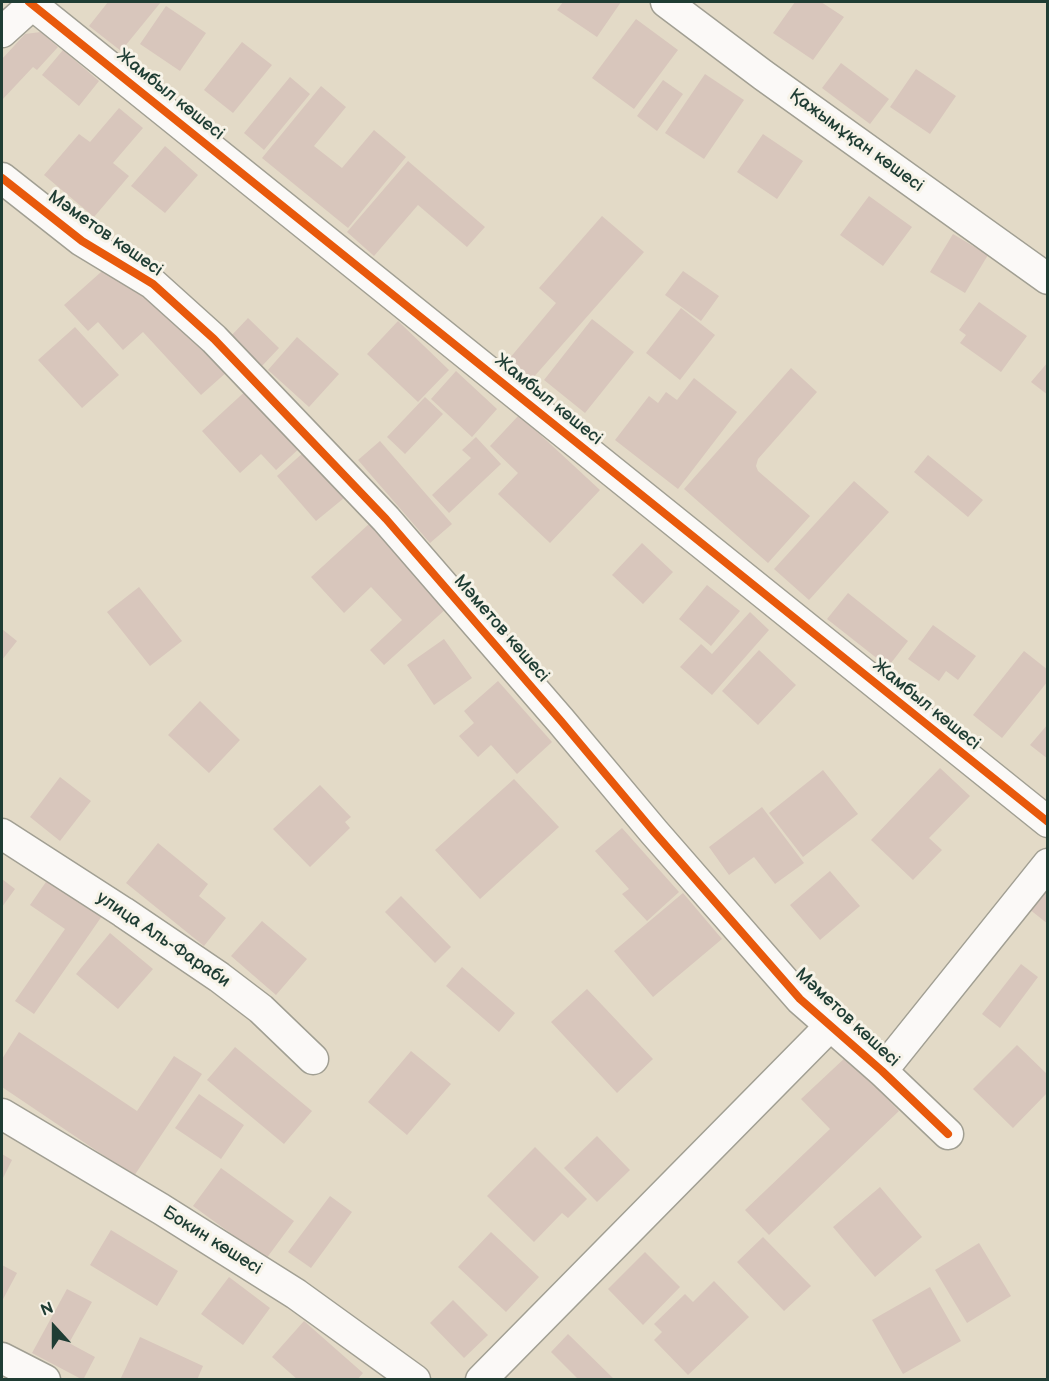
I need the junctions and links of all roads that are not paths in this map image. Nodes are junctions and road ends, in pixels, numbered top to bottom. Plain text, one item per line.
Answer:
1 (666, 2) edge
2 (31, 3) edge
3 (2, 32) edge
4 (2, 178) edge
5 (1047, 279) edge
6 (1047, 822) edge
7 (2, 834) edge
8 (1047, 864) edge
9 (831, 1025) junction
10 (314, 1059) dead end
11 (882, 1071) junction
12 (2, 1114) edge
13 (948, 1134) dead end
14 (2, 1358) edge
15 (45, 1380) edge
16 (415, 1380) edge
17 (482, 1380) edge

1 - 5 street, Қажымұқан көшесі
2 - 3 street
2 - 6 street, Жамбыл көшесі
4 - 9 street, Мәметов көшесі
7 - 10 street, улица Аль-Фараби
8 - 11 street
9 - 11 street, Мәметов көшесі
9 - 17 street, Мәметов көшесі
11 - 13 street, Мәметов көшесі
12 - 16 street, Бокин көшесі
14 - 15 street

